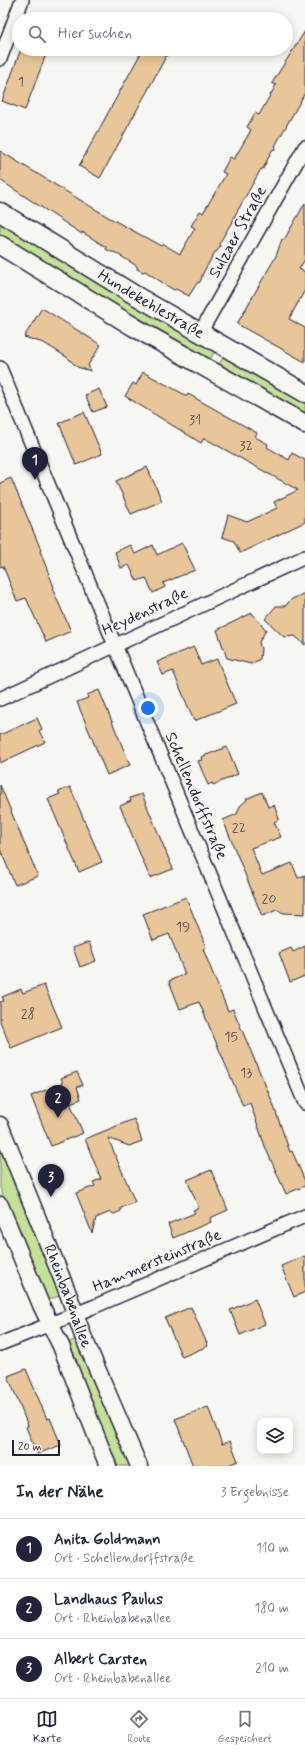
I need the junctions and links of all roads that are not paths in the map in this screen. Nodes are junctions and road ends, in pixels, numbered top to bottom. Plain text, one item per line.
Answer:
1 (22, 0) edge
2 (18, 12) edge
3 (12, 27) edge
4 (0, 59) edge
5 (305, 146) edge
6 (0, 212) edge
7 (0, 245) edge
8 (200, 334) junction
9 (0, 368) edge
10 (305, 393) edge
11 (305, 424) edge
12 (305, 557) edge
13 (115, 645) junction
14 (0, 699) edge
15 (305, 1103) edge
16 (0, 1125) edge
17 (0, 1205) edge
18 (305, 1216) edge
19 (75, 1314) junction
20 (50, 1324) junction
21 (0, 1344) edge
22 (108, 1466) edge
23 (139, 1466) edge

1 - 2 street
3 - 4 street
5 - 8 street, Sulzaer Straße
6 - 8 main road, Hundekehlestraße
7 - 11 main road, Hundekehlestraße
8 - 10 main road, Hundekehlestraße
9 - 13 street, Schellendorffstraße
12 - 13 street, Heydenstraße
13 - 14 street, Heydenstraße
13 - 15 street, Schellendorffstraße
16 - 19 street, Rheinbabenallee
17 - 20 street, Rheinbabenallee
18 - 19 street, Hammersteinstraße
19 - 20 street, Hammersteinstraße
19 - 23 street, Rheinbabenallee
20 - 21 street, Hammersteinstraße
20 - 22 street, Rheinbabenallee

